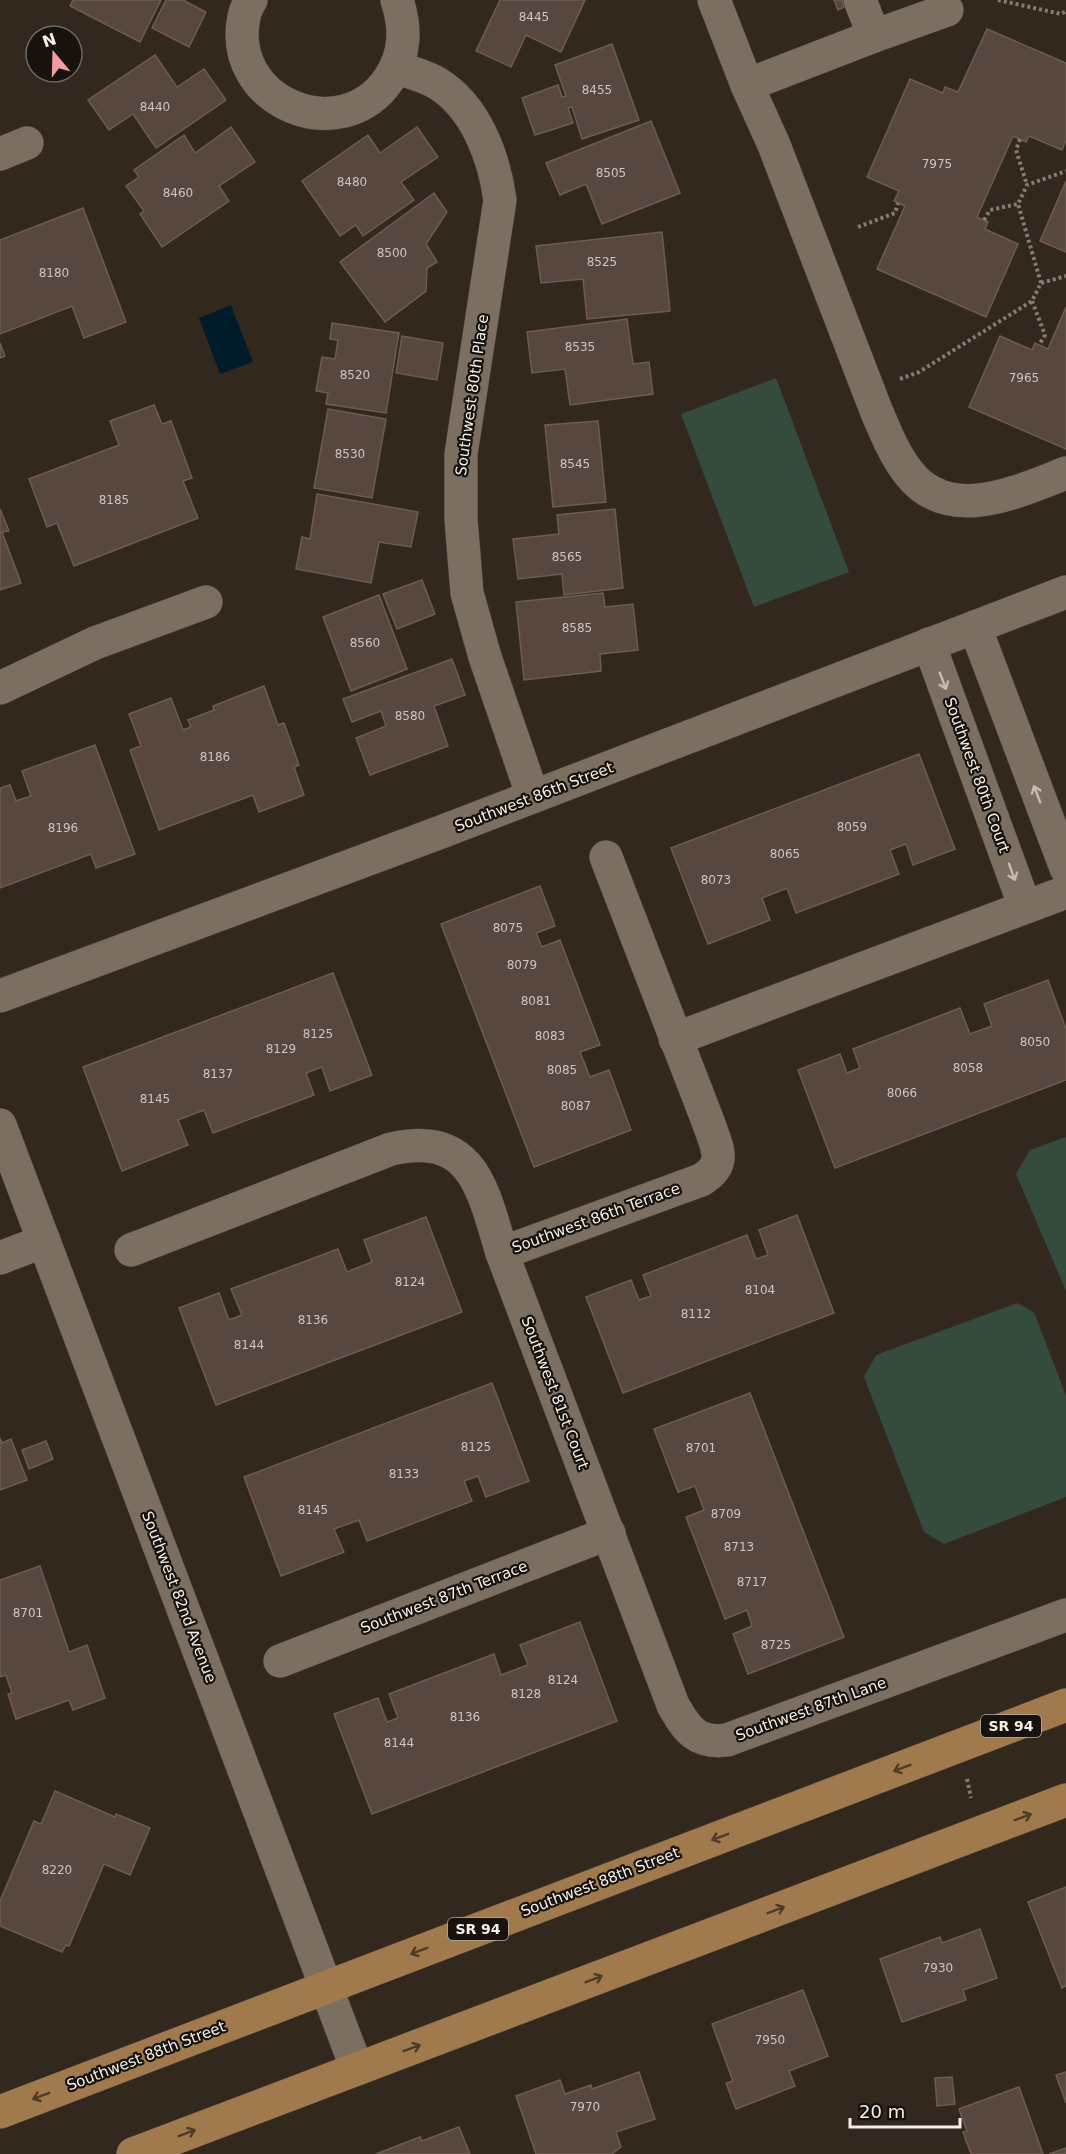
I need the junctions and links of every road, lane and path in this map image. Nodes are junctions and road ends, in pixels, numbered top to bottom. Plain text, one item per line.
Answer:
1 (251, 0) edge
2 (397, 0) edge
3 (714, 0) edge
4 (860, 0) edge
5 (998, 0) edge
6 (947, 10) dead end
7 (1066, 11) edge
8 (874, 36) junction
9 (397, 68) junction
10 (747, 85) junction
11 (1020, 139) dead end
12 (1066, 171) edge
13 (1028, 185) junction
14 (898, 203) dead end
15 (1018, 204) junction
16 (984, 220) dead end
17 (858, 227) dead end
18 (1066, 276) edge
19 (1041, 283) junction
20 (1032, 301) junction
21 (1039, 345) dead end
22 (919, 372) dead end
23 (1066, 473) edge
24 (1066, 592) edge
25 (206, 602) dead end
26 (975, 627) junction
27 (929, 644) junction
28 (0, 688) edge
29 (533, 797) junction
30 (606, 857) dead end
31 (1066, 868) edge
32 (1066, 891) edge
33 (1025, 907) junction
34 (0, 996) edge
35 (675, 1039) junction
36 (0, 1125) edge
37 (44, 1241) junction
38 (131, 1250) dead end
39 (502, 1253) junction
40 (0, 1258) edge
41 (609, 1533) junction
42 (1066, 1615) edge
43 (280, 1661) dead end
44 (1066, 1705) edge
45 (966, 1775) dead end
46 (1066, 1800) edge
47 (972, 1801) dead end
48 (326, 1986) junction
49 (357, 2069) junction
50 (0, 2112) edge
51 (133, 2154) edge

1 - 9 street
2 - 9 street
3 - 10 street
4 - 8 street
5 - 7 path
6 - 8 street
8 - 10 street
9 - 29 street, Southwest 80th Place
10 - 23 street
11 - 13 path
12 - 13 path
13 - 15 path
14 - 17 path
15 - 16 path
15 - 19 path
18 - 19 path
19 - 20 path
20 - 21 path
20 - 22 path
24 - 26 street, Southwest 86th Street
25 - 28 street
26 - 27 street, Southwest 86th Street
31 -> 26 street
27 - 29 street, Southwest 86th Street
27 -> 33 street, Southwest 80th Court
29 - 34 street, Southwest 86th Street
30 - 35 street, Southwest 86th Terrace
32 - 33 street
33 - 35 street
35 - 39 street, Southwest 86th Terrace
36 - 37 street, Southwest 82nd Avenue
37 - 40 street
37 - 48 street, Southwest 82nd Avenue
38 - 39 street, Southwest 86th Terrace
39 - 41 street, Southwest 81st Court
41 - 42 street, Southwest 87th Lane
41 - 43 street, Southwest 87th Terrace
44 -> 48 main road, Southwest 88th Street / SR 94
45 - 47 path
49 -> 46 main road
48 - 49 street, Southwest 82nd Avenue
48 -> 50 main road, Southwest 88th Street / SR 94
51 -> 49 main road

